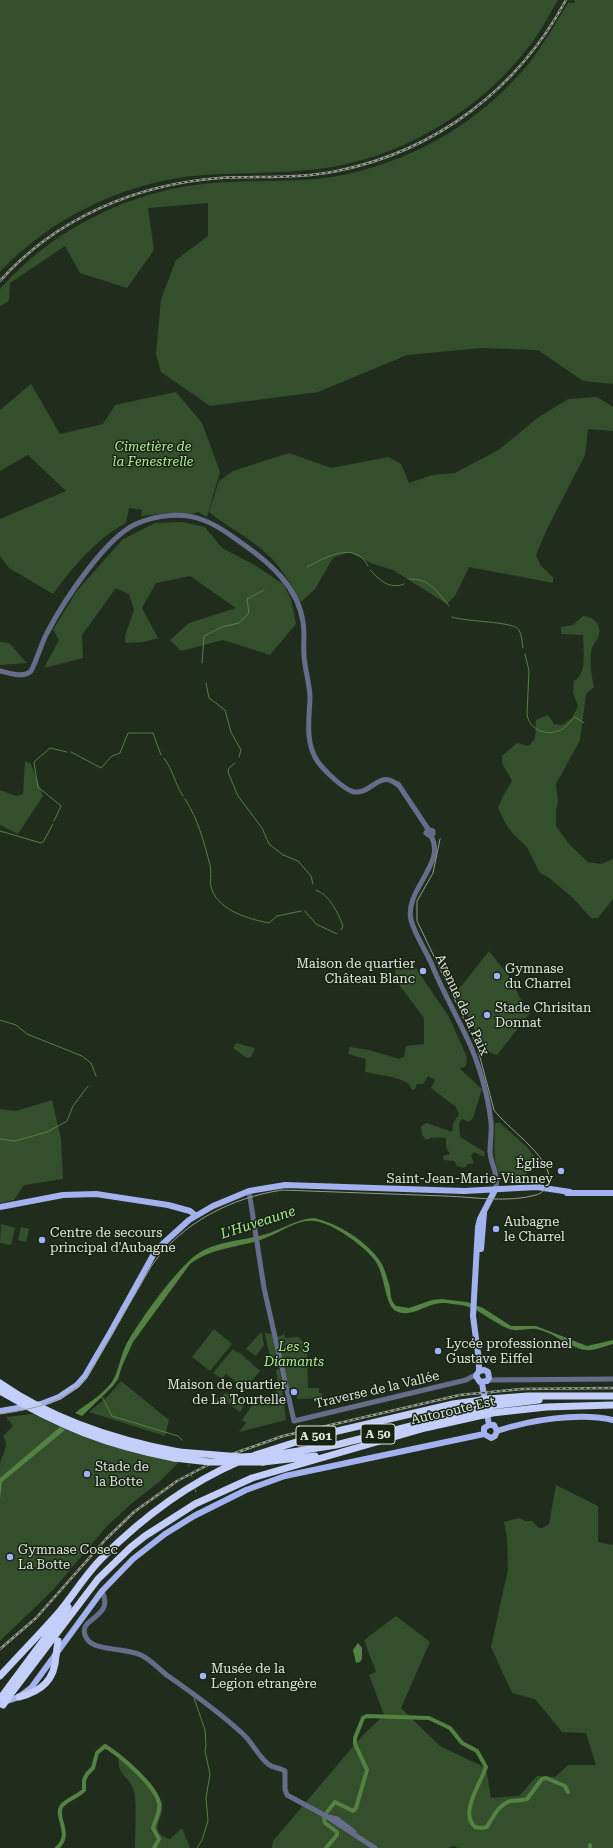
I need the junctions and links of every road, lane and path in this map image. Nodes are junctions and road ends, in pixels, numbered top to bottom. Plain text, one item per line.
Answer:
1 (0, 671) edge
2 (249, 1191) junction
3 (494, 1192) junction
4 (611, 1193) edge
5 (0, 1207) edge
6 (196, 1215) junction
7 (480, 1371) junction
8 (613, 1379) edge
9 (466, 1380) junction
10 (485, 1380) junction
11 (0, 1383) edge
12 (0, 1391) edge
13 (613, 1397) edge
14 (613, 1405) edge
15 (45, 1407) junction
16 (486, 1407) junction
17 (26, 1408) junction
18 (0, 1413) edge
19 (613, 1420) edge
20 (489, 1425) junction
21 (425, 1428) junction
22 (497, 1431) junction
23 (484, 1434) junction
24 (177, 1455) junction
25 (188, 1490) junction
26 (132, 1547) junction
27 (102, 1591) junction
28 (97, 1597) junction
29 (103, 1611) junction
30 (0, 1676) edge
31 (15, 1697) junction
32 (1, 1702) edge
33 (375, 1848) edge

1 - 3 street, Avenue de la Paix
2 - 3 main road
2 - 6 main road
2 - 9 street, Traverse de la Vallée
3 - 4 main road
3 - 7 main road
5 - 6 main road
6 - 15 main road
7 - 9 street, Traverse de la Vallée
7 - 10 main road
7 - 10 main road
8 - 10 street, Traverse de la Vallée
9 - 10 street, Traverse de la Vallée
10 - 20 main road
11 - 15 highway, A 50
12 - 17 highway, A 50
13 - 16 highway, Autoroute Est / A 501
14 - 16 highway, Autoroute Est / A 50
15 - 17 main road
15 - 24 highway, A 50
16 - 21 highway, Autoroute Est / A 50
16 - 24 highway, A 50, bridge
16 - 25 highway, Autoroute Est / A 501
17 - 18 main road
17 - 24 highway, A 50
19 - 22 main road
20 - 22 main road
20 - 23 main road
21 - 24 highway, A 50, bridge
21 - 26 highway, Autoroute Est / A 501
22 - 23 main road
23 - 27 main road
25 - 30 highway
25 - 32 highway, A 501
26 - 31 highway, A 501
26 - 31 highway, bridge
27 - 28 main road
27 - 29 street
28 - 29 street
28 - 31 main road
29 - 33 street
31 - 32 highway, A 501, bridge

